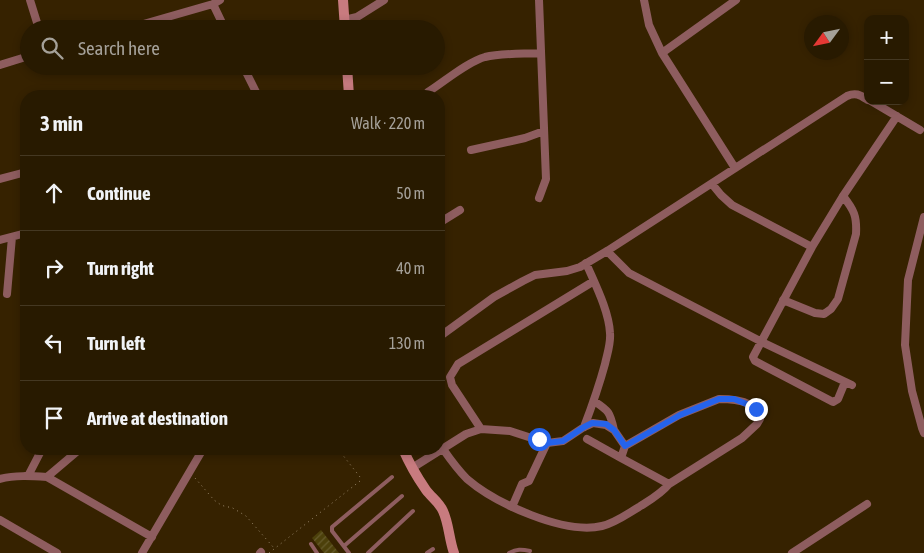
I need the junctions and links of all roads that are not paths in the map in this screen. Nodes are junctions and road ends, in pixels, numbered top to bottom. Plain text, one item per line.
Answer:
1 (30, 0) edge
2 (344, 0) edge
3 (384, 0) edge
4 (539, 0) edge
5 (644, 0) edge
6 (736, 0) edge
7 (217, 2) edge
8 (36, 20) edge
9 (156, 20) edge
10 (222, 20) edge
11 (344, 20) edge
12 (352, 20) edge
13 (540, 52) junction
14 (662, 53) junction
15 (20, 59) edge
16 (0, 65) edge
17 (248, 75) edge
18 (348, 75) edge
19 (255, 90) edge
20 (349, 90) edge
21 (431, 90) edge
22 (864, 98) edge
23 (878, 105) edge
24 (897, 116) junction
25 (920, 130) dead end
26 (544, 131) junction
27 (471, 150) dead end
28 (735, 168) junction
29 (20, 173) edge
30 (0, 178) edge
31 (712, 184) junction
32 (843, 196) junction
33 (539, 198) dead end
34 (460, 210) dead end
35 (924, 217) edge
36 (445, 219) edge
37 (20, 235) edge
38 (12, 237) junction
39 (0, 240) edge
40 (812, 247) junction
41 (607, 251) junction
42 (586, 263) junction
43 (594, 281) junction
44 (8, 294) dead end
45 (783, 300) junction
46 (445, 333) edge
47 (762, 342) junction
48 (594, 401) junction
49 (584, 427) junction
50 (481, 429) junction
51 (614, 430) junction
52 (924, 433) edge
53 (586, 439) dead end
54 (547, 443) junction
55 (625, 446) junction
56 (445, 448) edge
57 (445, 452) edge
58 (39, 455) edge
59 (73, 455) edge
60 (199, 455) edge
61 (405, 455) edge
62 (433, 455) edge
63 (621, 458) junction
64 (412, 468) junction
65 (28, 476) junction
66 (47, 477) junction
67 (392, 477) dead end
68 (0, 479) edge
69 (669, 484) junction
70 (402, 496) dead end
71 (867, 504) dead end
72 (512, 507) junction
73 (413, 512) dead end
74 (0, 520) edge
75 (152, 536) junction
76 (311, 544) dead end
77 (344, 546) junction
78 (433, 549) dead end
79 (530, 551) dead end
80 (57, 553) edge
81 (142, 553) edge
82 (317, 553) edge
83 (349, 553) edge
84 (368, 553) edge
85 (427, 553) edge
86 (454, 553) edge
87 (509, 553) edge
88 (792, 553) edge

1 - 8 street
2 - 11 street
3 - 12 street
4 - 13 street
5 - 14 street
6 - 14 street
7 - 9 street
7 - 10 street
13 - 21 street
13 - 26 street
14 - 28 street
15 - 16 street
17 - 19 street
18 - 20 street
22 - 28 street
23 - 24 street
24 - 25 street
24 - 32 street
26 - 27 street
26 - 33 street
28 - 31 street
29 - 30 street
31 - 40 street
31 - 41 street
32 - 40 street
32 - 45 street
34 - 36 street
35 - 52 street
37 - 38 street
38 - 39 street
38 - 44 street
40 - 45 street
41 - 42 street
41 - 47 street
42 - 43 street
42 - 46 street
43 - 48 street
43 - 50 street
45 - 47 street
47 - 47 street
48 - 49 street
48 - 51 street
49 - 51 street
49 - 54 street
50 - 54 street
50 - 56 street
51 - 55 street
53 - 63 street
54 - 72 street
55 - 63 street
55 - 69 street
57 - 72 street
58 - 65 street
59 - 66 street
60 - 75 street
61 - 64 street
62 - 64 street
63 - 69 street
64 - 86 street
65 - 66 street
65 - 68 street
66 - 75 street
67 - 77 lane
69 - 72 street
70 - 77 lane
71 - 88 street
73 - 84 lane
74 - 80 street
75 - 81 street
76 - 82 lane
77 - 83 lane
78 - 85 lane
79 - 87 lane

